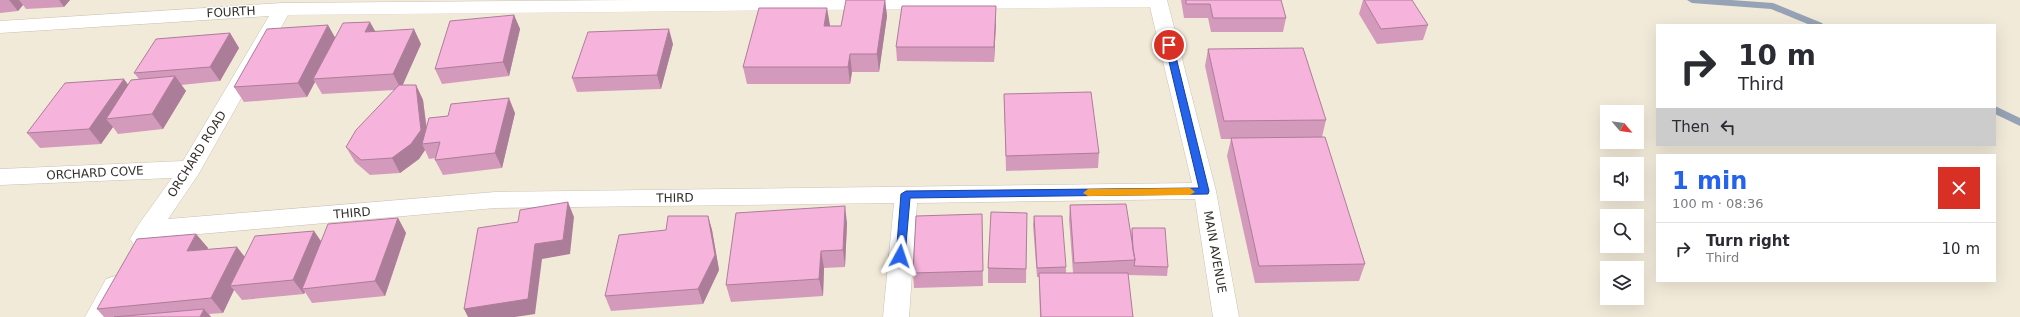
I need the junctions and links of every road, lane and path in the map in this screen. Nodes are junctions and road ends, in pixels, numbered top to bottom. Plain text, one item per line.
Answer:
1 (135, 0) edge
2 (1158, 0) edge
3 (282, 9) junction
4 (120, 18) junction
5 (0, 28) edge
6 (190, 169) junction
7 (0, 177) edge
8 (1205, 191) junction
9 (906, 194) junction
10 (147, 230) junction
11 (98, 317) edge
12 (896, 317) edge
13 (1226, 317) edge

1 - 4 street
2 - 3 street, FOURTH
2 - 8 street, MAIN AVENUE
3 - 4 street, FOURTH
3 - 6 street, ORCHARD ROAD
4 - 5 street, FOURTH
6 - 7 street, ORCHARD COVE
6 - 10 street, ORCHARD ROAD
8 - 9 street, THIRD
8 - 13 street, MAIN AVENUE
9 - 10 street, THIRD
9 - 12 street
10 - 11 street, ORCHARD ROAD

